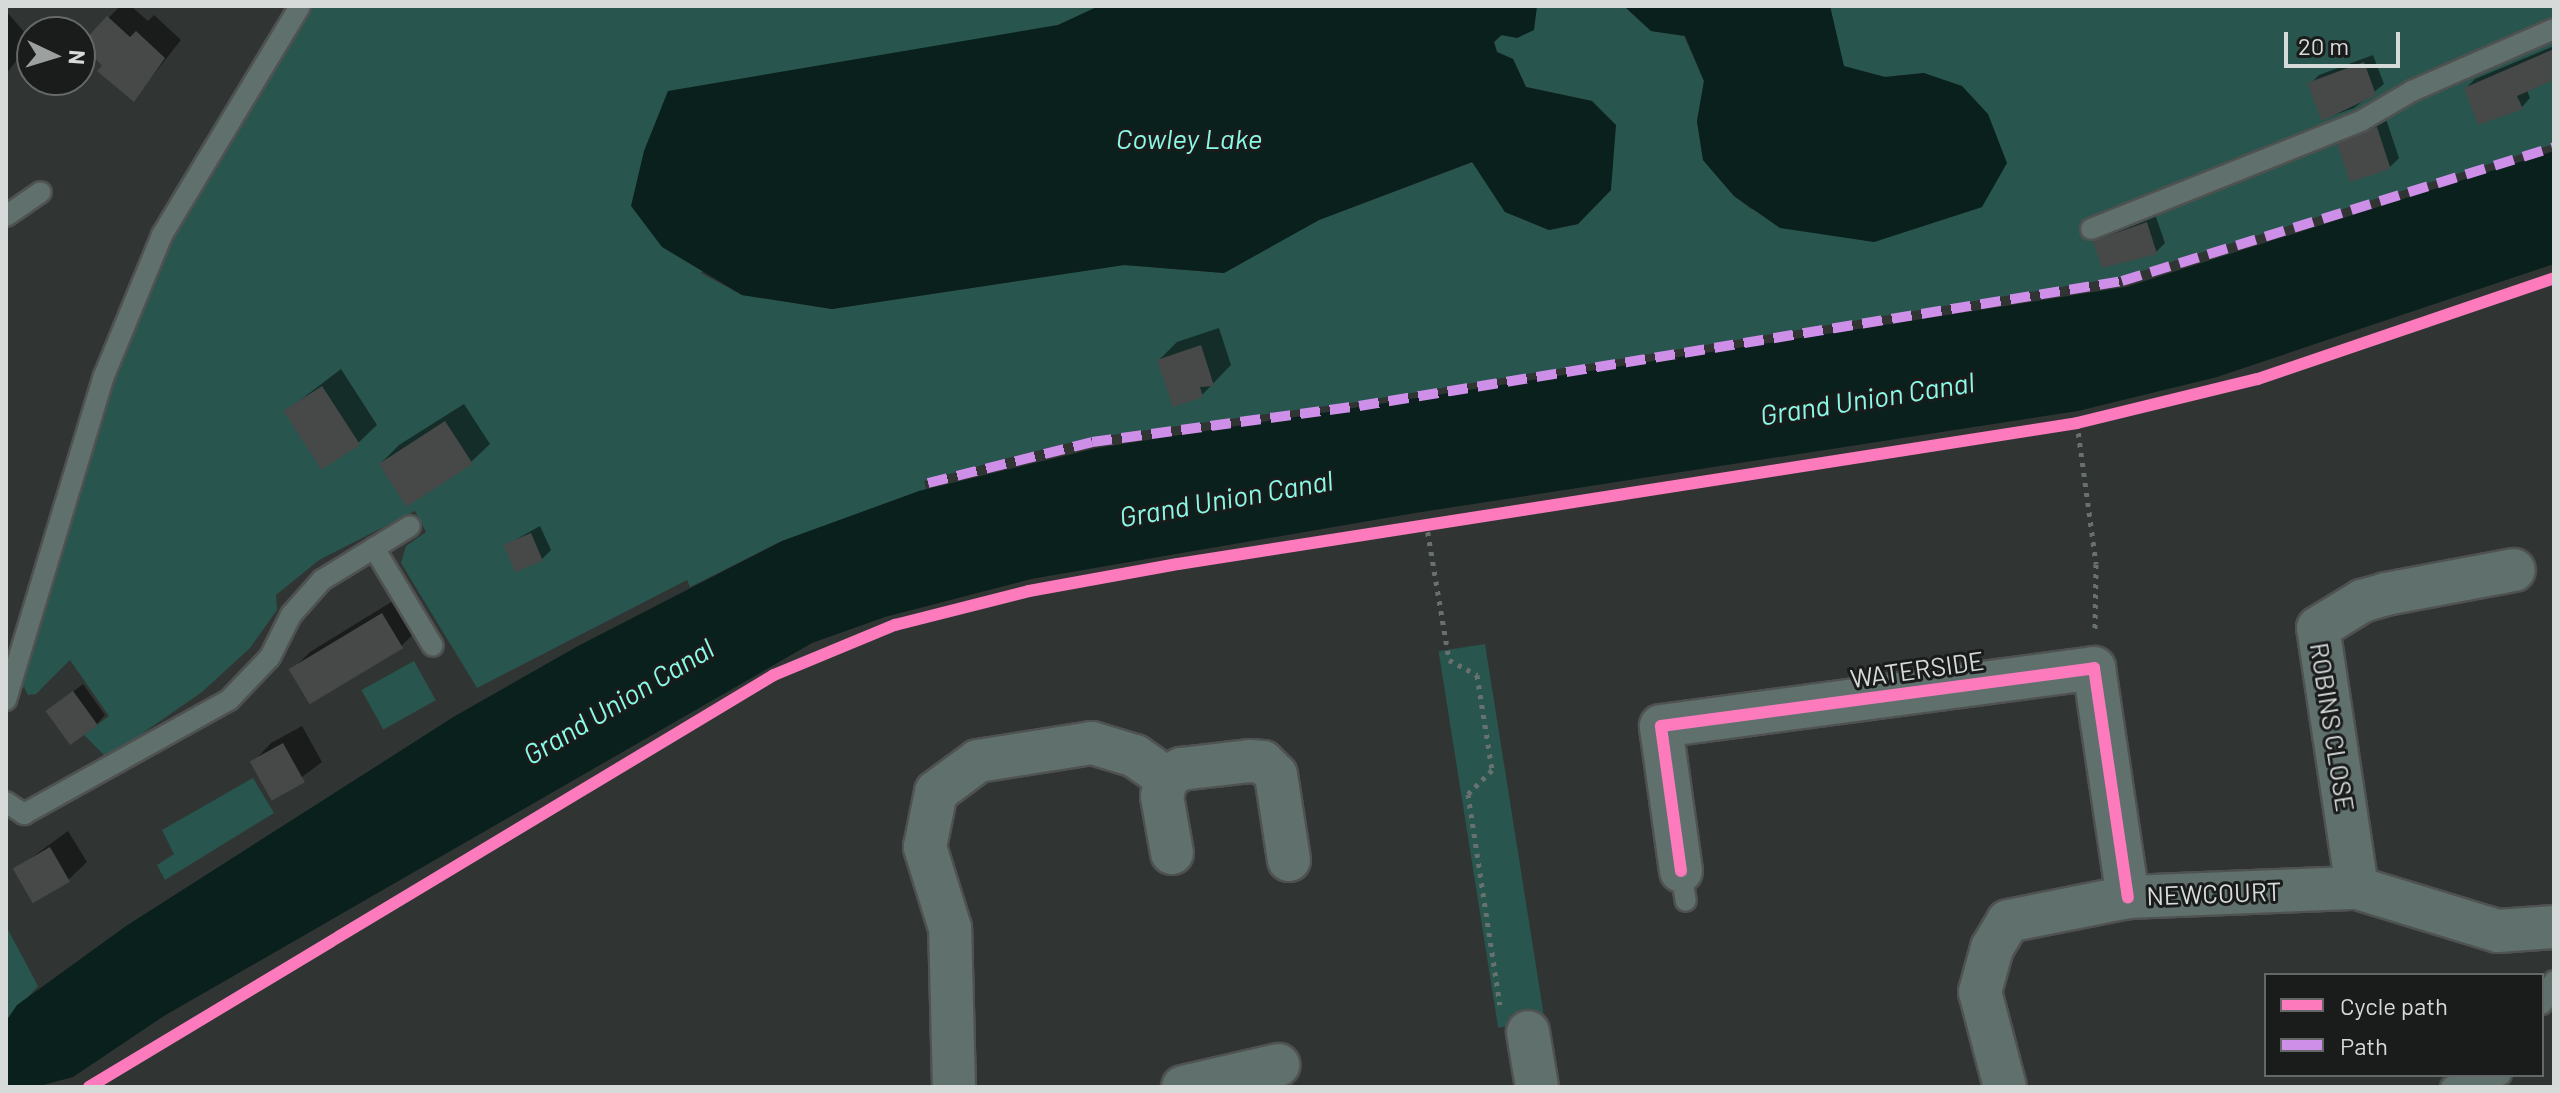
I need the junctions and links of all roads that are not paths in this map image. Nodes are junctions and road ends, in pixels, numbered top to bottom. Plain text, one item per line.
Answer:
1 (300, 6) edge
2 (2554, 29) edge
3 (41, 192) dead end
4 (6, 216) edge
5 (2091, 229) dead end
6 (410, 526) dead end
7 (374, 548) junction
8 (2514, 570) dead end
9 (433, 646) dead end
10 (6, 700) edge
11 (1151, 767) junction
12 (6, 802) edge
13 (1172, 853) dead end
14 (1289, 860) dead end
15 (1684, 886) dead end
16 (2357, 888) junction
17 (2128, 897) junction
18 (2554, 927) edge
19 (2554, 981) edge
20 (2544, 1000) edge
21 (1528, 1032) road end
22 (1278, 1065) dead end
23 (2493, 1077) edge
24 (954, 1087) edge
25 (1183, 1087) edge
26 (1537, 1087) edge
27 (2005, 1087) edge
28 (2451, 1087) edge

1 - 10 lane
2 - 5 lane
3 - 4 lane
6 - 7 lane
7 - 9 lane
7 - 12 lane
8 - 16 street, ROBINS CLOSE
11 - 13 street
11 - 14 street
11 - 24 street
15 - 17 street, WATERSIDE
16 - 17 street, NEWCOURT
16 - 18 street, NEWCOURT
17 - 27 street, NEWCOURT
19 - 20 lane
21 - 26 street
22 - 25 street
23 - 28 lane

